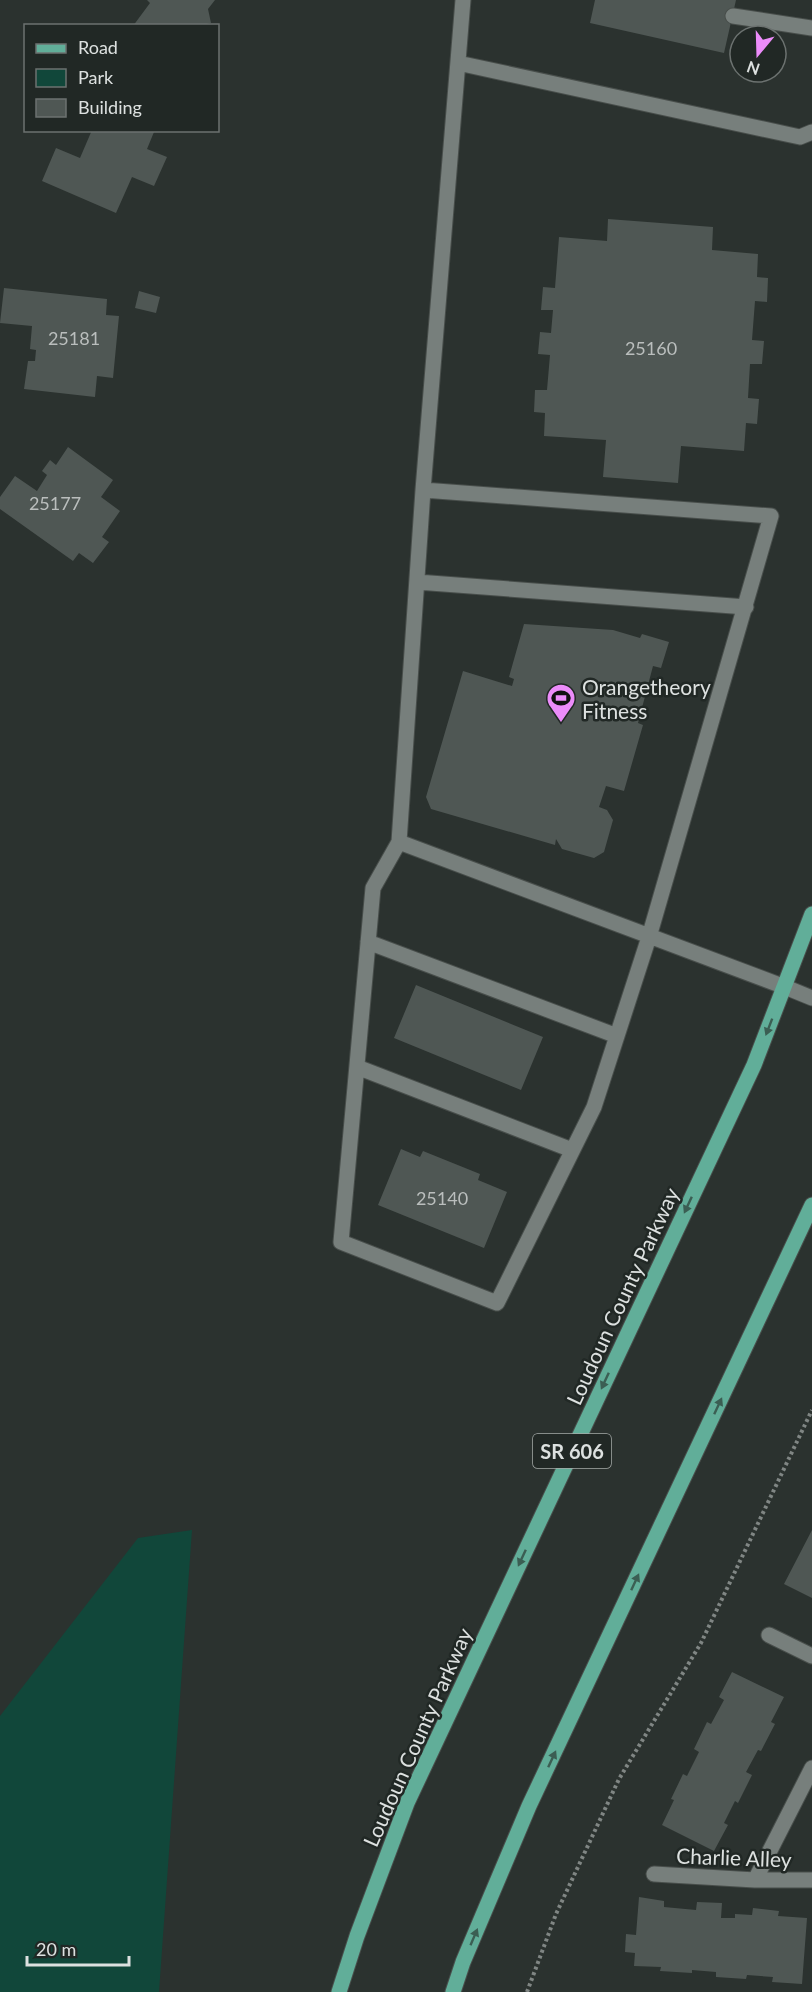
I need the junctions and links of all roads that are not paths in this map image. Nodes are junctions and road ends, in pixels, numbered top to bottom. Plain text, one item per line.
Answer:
1 (463, 0) edge
2 (733, 16) dead end
3 (812, 28) edge
4 (458, 63) junction
5 (812, 132) edge
6 (423, 490) junction
7 (417, 582) junction
8 (746, 607) junction
9 (399, 842) junction
10 (812, 914) edge
11 (649, 937) junction
12 (368, 942) junction
13 (785, 987) junction
14 (812, 998) edge
15 (617, 1036) junction
16 (357, 1067) junction
17 (572, 1150) junction
18 (812, 1205) edge
19 (769, 1635) dead end
20 (812, 1656) edge
21 (812, 1768) edge
22 (654, 1874) dead end
23 (755, 1880) junction
24 (812, 1880) edge
25 (339, 1992) edge
26 (453, 1992) edge

1 - 4 street
2 - 3 street
4 - 5 street
4 - 6 street
6 - 7 street
6 - 8 street
7 - 8 street
7 - 9 street
8 - 11 street
9 - 11 street
9 - 12 street
10 - 13 main road, Loudoun County Parkway / SR 606
11 - 13 street
11 - 15 street
12 - 15 street
12 - 16 street
13 - 14 street
13 -> 25 main road, Loudoun County Parkway / SR 606
15 - 17 street
16 - 17 street
16 - 17 street
26 -> 18 main road
19 - 20 street
21 - 23 street
22 - 23 street, Charlie Alley
23 - 24 street, Charlie Alley

